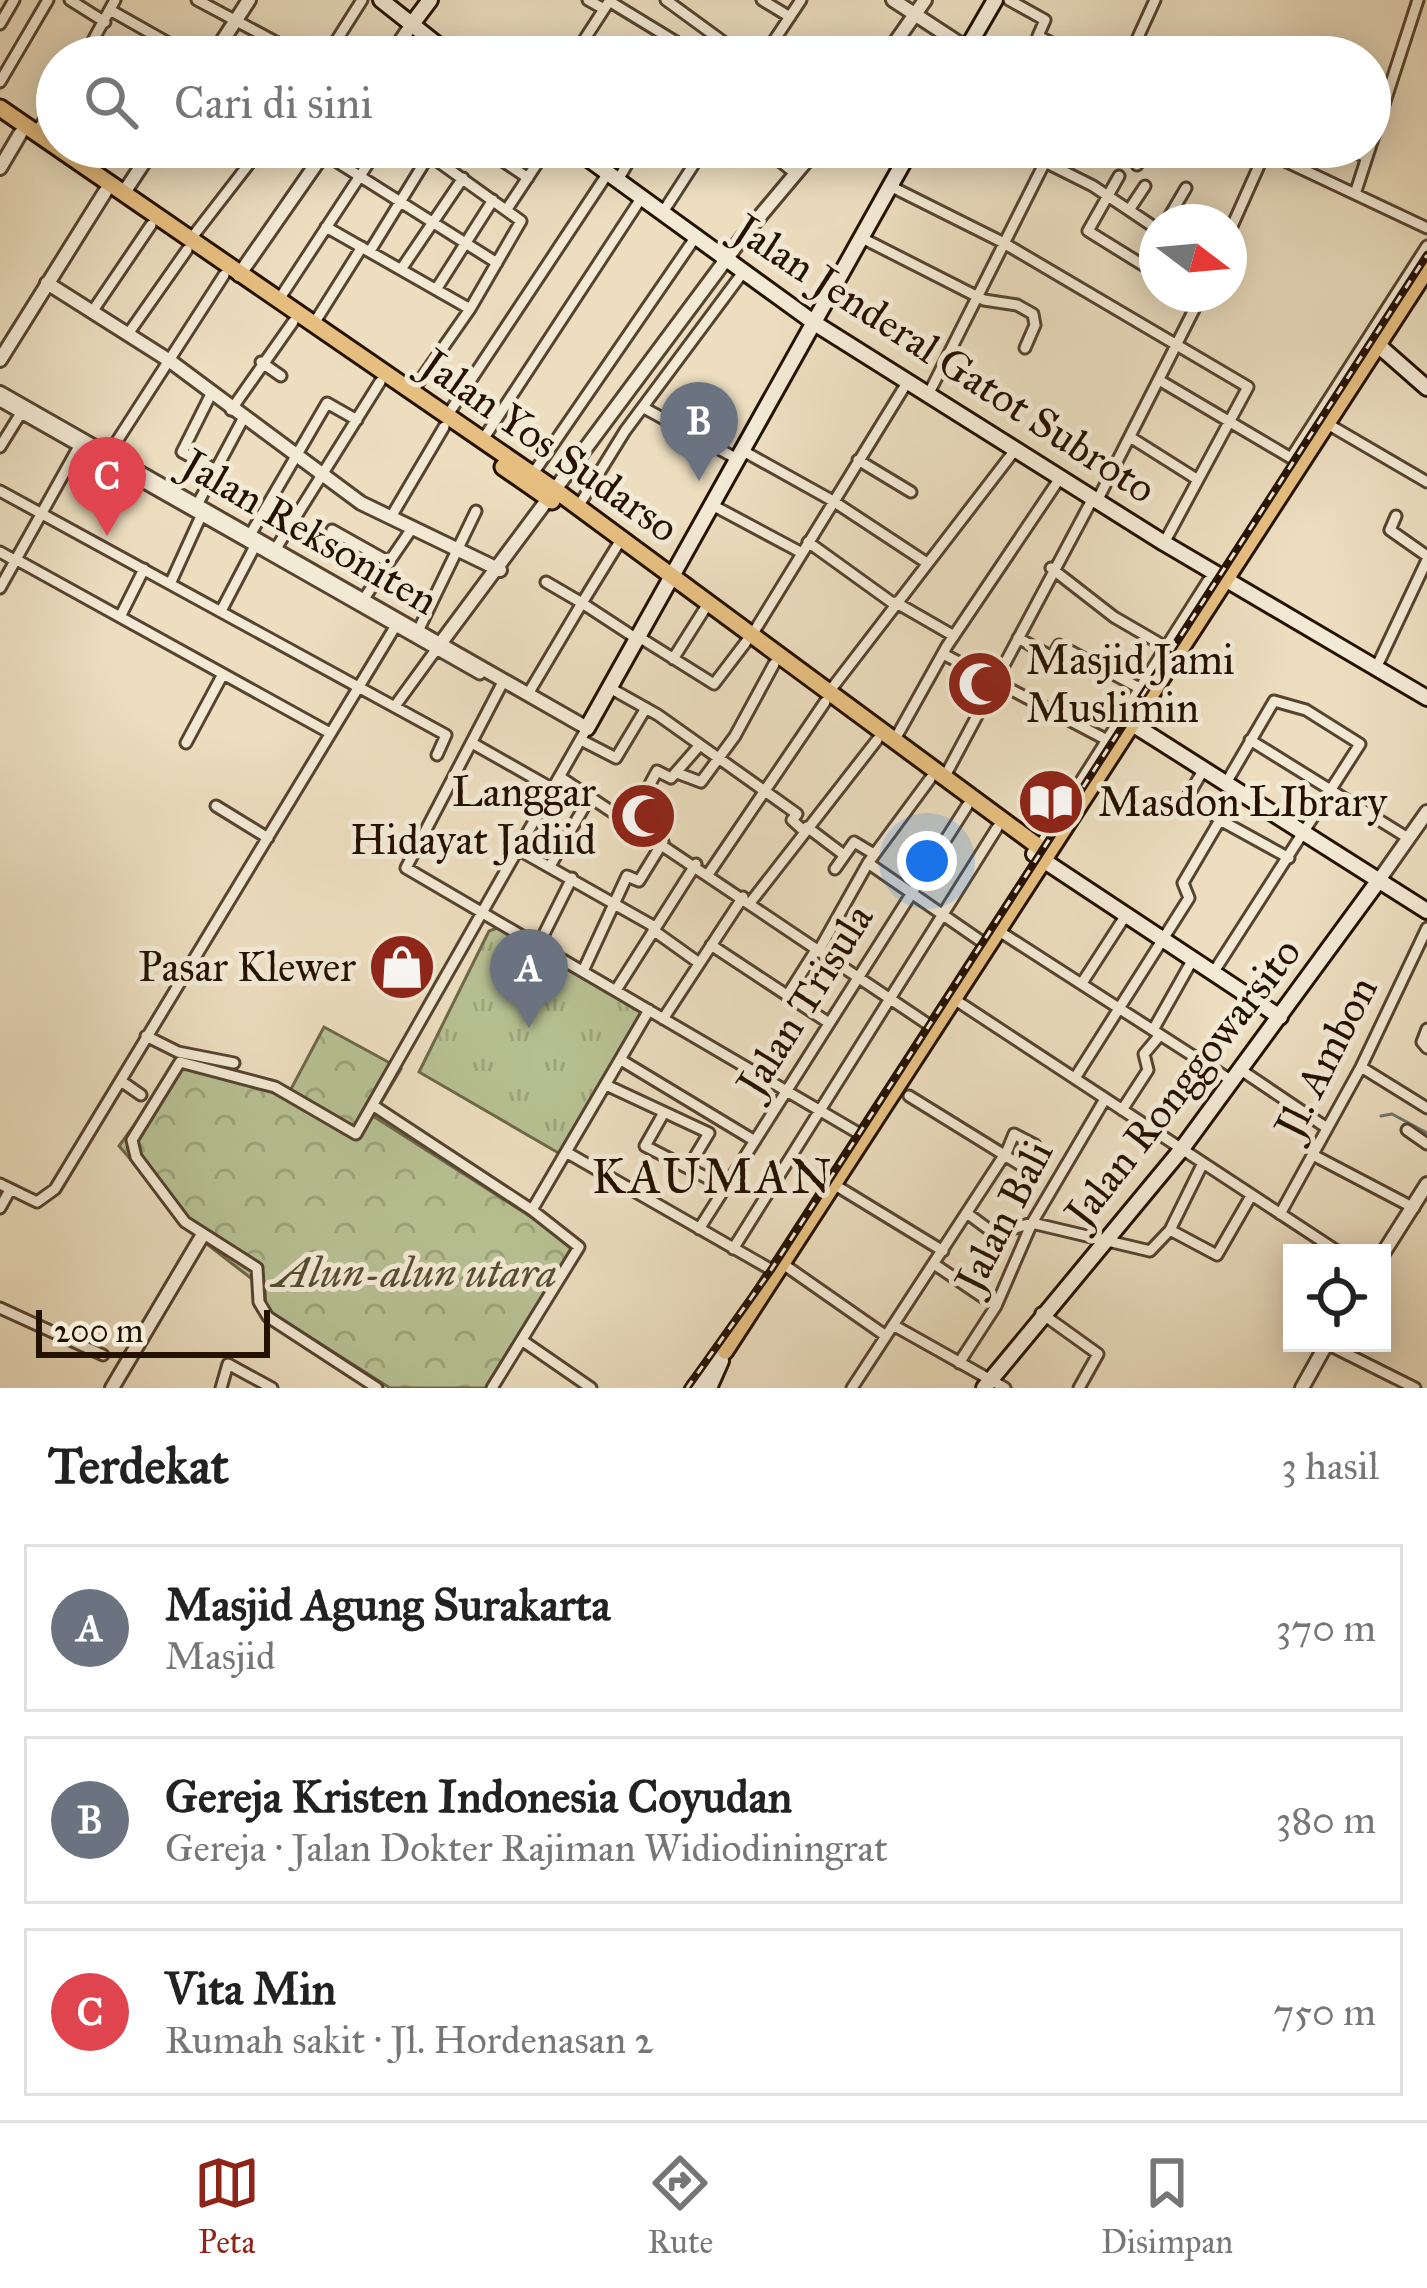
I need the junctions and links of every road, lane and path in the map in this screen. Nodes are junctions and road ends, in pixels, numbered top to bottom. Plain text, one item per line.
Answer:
1 (14, 0) edge
2 (48, 0) edge
3 (70, 0) edge
4 (197, 0) edge
5 (249, 0) edge
6 (362, 0) edge
7 (381, 0) edge
8 (430, 0) edge
9 (588, 0) edge
10 (666, 0) edge
11 (762, 0) edge
12 (801, 0) edge
13 (893, 0) edge
14 (925, 0) edge
15 (1009, 0) edge
16 (1155, 0) edge
17 (1418, 0) edge
18 (989, 2) edge
19 (608, 4) edge
20 (112, 5) edge
21 (915, 13) junction
22 (790, 17) junction
23 (236, 21) junction
24 (104, 22) junction
25 (0, 24) edge
26 (412, 24) junction
27 (96, 36) edge
28 (160, 36) edge
29 (226, 36) edge
30 (264, 36) edge
31 (339, 36) edge
32 (404, 36) edge
33 (427, 36) edge
34 (587, 36) edge
35 (663, 36) edge
36 (714, 36) edge
37 (778, 36) edge
38 (901, 36) edge
39 (945, 36) edge
40 (975, 36) edge
41 (1038, 36) edge
42 (1139, 36) edge
43 (0, 82) edge
44 (1391, 83) edge
45 (0, 108) edge
46 (0, 121) edge
47 (36, 125) edge
48 (28, 134) junction
49 (36, 139) edge
50 (0, 168) edge
51 (78, 168) edge
52 (136, 168) edge
53 (246, 168) edge
54 (311, 168) edge
55 (348, 168) edge
56 (364, 168) edge
57 (421, 168) edge
58 (448, 168) edge
59 (512, 168) edge
60 (534, 168) edge
61 (601, 168) edge
62 (620, 168) edge
63 (692, 168) edge
64 (789, 168) edge
65 (801, 168) edge
66 (900, 168) edge
67 (1047, 168) edge
68 (1057, 168) edge
69 (1254, 168) edge
70 (1302, 168) edge
71 (1363, 168) edge
72 (796, 174) junction
73 (358, 176) junction
74 (1119, 176) dead end
75 (613, 177) junction
76 (463, 178) junction
77 (527, 178) junction
78 (890, 186) junction
79 (1144, 186) dead end
80 (1186, 188) dead end
81 (114, 193) junction
82 (1354, 194) junction
83 (1108, 195) junction
84 (642, 196) junction
85 (493, 200) junction
86 (399, 201) junction
87 (1177, 204) edge
88 (1240, 204) edge
89 (507, 209) junction
90 (1129, 210) junction
91 (664, 212) junction
92 (1139, 217) edge
93 (431, 221) junction
94 (151, 225) junction
95 (326, 226) junction
96 (1427, 228) edge
97 (697, 235) junction
98 (862, 238) junction
99 (464, 242) junction
100 (1002, 242) junction
101 (188, 245) junction
102 (1427, 246) edge
103 (366, 249) junction
104 (728, 256) junction
105 (497, 263) junction
106 (1139, 266) edge
107 (402, 268) junction
108 (745, 269) junction
109 (1427, 269) edge
110 (232, 277) junction
111 (47, 284) junction
112 (437, 288) junction
113 (977, 296) junction
114 (278, 302) junction
115 (470, 309) junction
116 (92, 312) junction
117 (1193, 312) edge
118 (292, 322) junction
119 (816, 324) junction
120 (313, 325) junction
121 (0, 326) edge
122 (128, 334) junction
123 (15, 336) junction
124 (1178, 344) junction
125 (1378, 345) junction
126 (1025, 348) dead end
127 (0, 360) edge
128 (170, 361) junction
129 (261, 362) junction
130 (281, 376) dead end
131 (1349, 378) junction
132 (1160, 380) junction
133 (908, 381) junction
134 (380, 382) junction
135 (1427, 388) edge
136 (412, 392) junction
137 (211, 394) junction
138 (928, 395) junction
139 (0, 397) edge
140 (644, 408) junction
141 (231, 410) junction
142 (21, 412) junction
143 (248, 417) junction
144 (357, 420) junction
145 (1228, 421) junction
146 (446, 422) junction
147 (1326, 423) junction
148 (599, 435) junction
149 (1130, 437) junction
150 (482, 441) junction
151 (81, 443) junction
152 (615, 446) junction
153 (0, 447) edge
154 (1015, 450) junction
155 (109, 455) junction
156 (297, 455) junction
157 (742, 456) junction
158 (858, 460) junction
159 (216, 470) junction
160 (324, 474) junction
161 (532, 475) junction
162 (1060, 478) junction
163 (1195, 478) junction
164 (1427, 482) edge
165 (0, 491) edge
166 (911, 492) dead end
167 (555, 497) junction
168 (1095, 500) junction
169 (833, 501) junction
170 (714, 506) junction
171 (578, 507) junction
172 (200, 511) junction
173 (476, 511) dead end
174 (43, 514) junction
175 (1396, 516) dead end
176 (391, 517) junction
177 (413, 527) junction
178 (332, 530) dead end
179 (252, 541) junction
180 (808, 542) junction
181 (1164, 543) junction
182 (616, 546) junction
183 (275, 550) junction
184 (459, 550) junction
185 (0, 552) edge
186 (802, 553) junction
187 (1427, 558) edge
188 (16, 560) junction
189 (389, 562) junction
190 (926, 563) junction
191 (1051, 568) junction
192 (144, 569) junction
193 (500, 570) junction
194 (671, 580) junction
195 (1226, 580) junction
196 (1208, 581) dead end
197 (546, 582) dead end
198 (170, 584) junction
199 (0, 588) edge
200 (363, 600) junction
201 (582, 603) junction
202 (895, 603) junction
203 (704, 610) junction
204 (221, 611) junction
205 (119, 617) junction
206 (395, 628) junction
207 (418, 631) junction
208 (954, 636) junction
209 (638, 638) junction
210 (749, 638) junction
211 (1018, 638) junction
212 (438, 647) junction
213 (1174, 652) junction
214 (945, 655) junction
215 (673, 659) junction
216 (775, 664) junction
217 (1376, 668) junction
218 (224, 674) junction
219 (488, 678) dead end
220 (504, 680) junction
221 (997, 682) junction
222 (358, 687) junction
223 (610, 688) junction
224 (1147, 692) junction
225 (527, 694) junction
226 (828, 696) junction
227 (1427, 698) edge
228 (395, 706) junction
229 (646, 708) junction
230 (1134, 725) junction
231 (330, 733) junction
232 (584, 734) junction
233 (1250, 740) junction
234 (885, 741) junction
235 (186, 743) dead end
236 (472, 743) junction
237 (1114, 743) junction
238 (699, 746) junction
239 (437, 755) dead end
240 (719, 759) junction
241 (1204, 769) junction
242 (677, 773) junction
243 (560, 777) junction
244 (937, 778) junction
245 (1226, 783) junction
246 (553, 789) junction
247 (768, 791) junction
248 (1334, 791) junction
249 (591, 795) junction
250 (216, 806) dead end
251 (968, 806) junction
252 (1427, 812) edge
253 (630, 820) junction
254 (1220, 820) junction
255 (997, 828) junction
256 (806, 829) junction
257 (1306, 832) junction
258 (268, 838) junction
259 (1408, 838) junction
260 (662, 842) junction
261 (519, 850) junction
262 (1041, 855) junction
263 (844, 856) junction
264 (1289, 858) junction
265 (871, 859) junction
266 (696, 864) junction
267 (550, 866) junction
268 (836, 868) dead end
269 (709, 873) junction
270 (572, 878) junction
271 (1379, 880) junction
272 (911, 894) junction
273 (746, 900) junction
274 (614, 901) junction
275 (1427, 911) edge
276 (484, 913) junction
277 (1126, 915) junction
278 (944, 917) junction
279 (654, 928) junction
280 (1427, 928) edge
281 (999, 931) junction
282 (1164, 940) junction
283 (538, 944) junction
284 (711, 945) junction
285 (988, 946) junction
286 (817, 951) junction
287 (1193, 959) junction
288 (699, 963) junction
289 (583, 971) junction
290 (1213, 973) junction
291 (858, 979) junction
292 (1082, 983) junction
293 (616, 990) junction
294 (787, 996) junction
295 (954, 999) junction
296 (890, 1000) junction
297 (1120, 1008) junction
298 (649, 1010) junction
299 (1280, 1017) junction
300 (663, 1019) junction
301 (830, 1023) junction
302 (935, 1029) junction
303 (1427, 1029) edge
304 (1156, 1033) junction
305 (146, 1036) junction
306 (1427, 1048) edge
307 (620, 1060) junction
308 (234, 1063) dead end
309 (1360, 1067) junction
310 (1236, 1076) junction
311 (1075, 1078) junction
312 (121, 1082) junction
313 (606, 1085) junction
314 (787, 1091) junction
315 (909, 1096) dead end
316 (146, 1099) junction
317 (1105, 1099) junction
318 (374, 1106) junction
319 (1427, 1108) edge
320 (1122, 1110) junction
321 (820, 1111) junction
322 (662, 1116) junction
323 (1408, 1130) dead end
324 (1325, 1133) junction
325 (865, 1137) junction
326 (755, 1141) junction
327 (1427, 1144) edge
328 (1035, 1145) dead end
329 (1181, 1150) junction
330 (566, 1152) junction
331 (1313, 1155) junction
332 (1004, 1157) junction
333 (1202, 1165) junction
334 (688, 1168) junction
335 (1027, 1169) dead end
336 (1427, 1184) edge
337 (835, 1185) junction
338 (5, 1187) edge
339 (725, 1187) junction
340 (1251, 1196) junction
341 (0, 1208) edge
342 (1414, 1208) junction
343 (532, 1210) junction
344 (968, 1214) junction
345 (1280, 1214) junction
346 (1427, 1218) edge
347 (1032, 1223) junction
348 (698, 1229) junction
349 (1170, 1230) junction
350 (202, 1236) junction
351 (1106, 1238) junction
352 (1326, 1244) edge
353 (1389, 1244) edge
354 (733, 1249) junction
355 (943, 1252) junction
356 (934, 1264) junction
357 (780, 1269) junction
358 (996, 1306) junction
359 (0, 1308) edge
360 (1041, 1313) junction
361 (893, 1325) junction
362 (886, 1336) junction
363 (523, 1341) junction
364 (725, 1351) junction
365 (1322, 1352) edge
366 (1343, 1352) edge
367 (103, 1355) dead end
368 (959, 1363) junction
369 (987, 1384) edge
370 (112, 1388) edge
371 (221, 1388) edge
372 (272, 1388) edge
373 (377, 1388) edge
374 (492, 1388) edge
375 (591, 1388) edge
376 (694, 1388) edge
377 (709, 1388) edge
378 (852, 1388) edge
379 (1005, 1388) edge
380 (1078, 1388) edge
381 (1302, 1388) edge
382 (1415, 1388) edge

1 - 25 street
2 - 43 street
3 - 24 street
4 - 23 street
5 - 23 street
6 - 31 street
7 - 26 main road
8 - 26 main road
9 - 19 street
10 - 36 street
11 - 22 street
12 - 22 street
13 - 21 street
14 - 21 street
15 - 41 street
16 - 42 street
17 - 44 street
18 - 40 main road
19 - 34 street
19 - 35 street
20 - 24 street
20 - 28 street
21 - 38 street
21 - 39 street
22 - 37 street
23 - 29 street
23 - 30 street
24 - 27 street
26 - 32 street
26 - 33 main road
45 - 48 main road, Jalan Yos Sudarso
46 - 48 main road, Jalan Yos Sudarso
47 - 48 street
48 - 49 main road, Jalan Yos Sudarso
48 - 50 street
51 - 81 main road, Jalan Yos Sudarso
52 - 81 street
53 - 101 street
54 - 110 street
55 - 73 street
56 - 73 street
57 - 86 street
58 - 76 street
59 - 77 street
60 - 77 street
61 - 75 main road, Jalan Jenderal Gatot Subroto
62 - 75 street
63 - 91 street
64 - 72 street
65 - 72 street
66 - 78 main road
67 - 100 street
68 - 83 street
69 - 88 street
70 - 82 street
71 - 82 street
72 - 104 street
73 - 86 street
73 - 95 street
74 - 83 street
75 - 84 main road, Jalan Jenderal Gatot Subroto
75 - 146 street
76 - 85 street
76 - 93 street
77 - 89 street
78 - 98 main road
78 - 100 street
79 - 90 street
80 - 87 street
81 - 94 main road, Jalan Yos Sudarso
81 - 101 main road, Jalan Yos Sudarso
81 - 111 street
82 - 96 street
83 - 90 street
83 - 106 street
84 - 91 main road, Jalan Jenderal Gatot Subroto
84 - 150 street
85 - 89 street
85 - 99 street
86 - 93 street
86 - 103 street
89 - 105 street
90 - 92 street
91 - 97 main road, Jalan Jenderal Gatot Subroto
93 - 99 street
93 - 107 street
94 - 101 main road, Jalan Yos Sudarso
94 - 116 street
95 - 103 street
95 - 114 street
97 - 104 main road, Jalan Jenderal Gatot Subroto
97 - 161 street
98 - 113 street
98 - 119 main road
99 - 105 street
99 - 112 street
100 - 113 street
100 - 124 street
101 - 110 main road, Jalan Yos Sudarso
101 - 122 street
102 - 131 street
103 - 107 street
103 - 120 street
104 - 108 main road, Jalan Jenderal Gatot Subroto
104 - 148 street
105 - 115 street
107 - 112 street
108 - 119 main road, Jalan Jenderal Gatot Subroto
108 - 140 street
109 - 125 main road
110 - 114 main road, Jalan Yos Sudarso
110 - 118 main road, Jalan Yos Sudarso
110 - 128 street
111 - 116 street
111 - 123 street
112 - 115 street
113 - 126 street
113 - 138 street
114 - 120 main road, Jalan Yos Sudarso
115 - 136 street
116 - 122 street
117 - 124 street
118 - 129 street
118 - 134 main road, Jalan Yos Sudarso
119 - 133 main road, Jalan Jenderal Gatot Subroto
119 - 157 main road
120 - 136 main road, Jalan Yos Sudarso
121 - 123 street
122 - 128 street
123 - 127 street
124 - 132 street
124 - 145 street
125 - 131 main road
125 - 135 main road
128 - 137 street
128 - 155 street
129 - 130 street
129 - 141 street
131 - 145 street
131 - 147 main road
132 - 145 street
132 - 149 street
133 - 138 main road, Jalan Jenderal Gatot Subroto
133 - 158 street
134 - 144 street
134 - 146 main road, Jalan Yos Sudarso
136 - 146 main road, Jalan Yos Sudarso
137 - 141 street
137 - 159 street
138 - 154 main road, Jalan Jenderal Gatot Subroto
139 - 142 street
139 - 151 street, Jalan Reksoniten
140 - 152 street
140 - 157 street
141 - 143 street
142 - 151 street
142 - 153 street
143 - 156 street
143 - 159 street
144 - 156 street
144 - 160 street
145 - 163 street
146 - 150 main road, Jalan Yos Sudarso
146 - 167 main road, Jalan Yos Sudarso
146 - 176 street
147 - 164 street
147 - 195 main road
148 - 152 street
148 - 167 street
149 - 163 street
149 - 168 street
150 - 161 main road, Jalan Yos Sudarso
151 - 155 street, Jalan Reksoniten
151 - 172 street
151 - 174 street
152 - 171 street
154 - 162 main road, Jalan Jenderal Gatot Subroto
154 - 190 street
155 - 172 street, Jalan Reksoniten
156 - 160 street
156 - 179 street
157 - 169 street
157 - 170 main road
158 - 166 street
158 - 169 street
159 - 172 street
160 - 176 street
160 - 183 street
161 - 167 main road, Jalan Yos Sudarso
162 - 168 main road, Jalan Jenderal Gatot Subroto
162 - 208 street
163 - 181 street
165 - 174 street
167 - 171 main road, Jalan Yos Sudarso
167 - 182 main road, Jalan Yos Sudarso
167 - 193 street
168 - 181 main road, Jalan Jenderal Gatot Subroto
168 - 191 street
169 - 180 street
169 - 190 street
170 - 186 street
170 - 194 main road
171 - 194 main road, Jalan Yos Sudarso
172 - 179 street, Jalan Reksoniten
172 - 198 street
173 - 184 street
174 - 188 street
174 - 192 street
175 - 187 street
176 - 177 street
177 - 184 street
177 - 189 street
178 - 189 street
179 - 183 street, Jalan Reksoniten
179 - 204 street
179 - 206 street
180 - 186 street
180 - 202 street
181 - 195 main road, Jalan Jenderal Gatot Subroto
182 - 194 main road, Jalan Yos Sudarso
182 - 201 street
183 - 200 street, Jalan Reksoniten
184 - 193 street
184 - 207 street
185 - 188 street
186 - 210 street
187 - 217 street
188 - 199 street
188 - 205 street
189 - 200 street
190 - 202 street
191 - 211 street
191 - 213 street
192 - 198 street
192 - 205 street
193 - 212 street
194 - 203 main road, Jalan Yos Sudarso
194 - 209 main road
194 - 210 main road, Jalan Yos Sudarso
195 - 213 main road
195 - 217 main road, Jalan Jenderal Gatot Subroto
196 - 213 street
197 - 201 street
198 - 204 street
200 - 207 street, Jalan Reksoniten
201 - 209 street
201 - 225 street
202 - 208 street
202 - 226 street
203 - 210 main road, Jalan Yos Sudarso
203 - 215 street
204 - 222 street
205 - 218 street
206 - 212 street
206 - 222 street
207 - 212 street, Jalan Reksoniten
208 - 214 street
209 - 215 street
209 - 223 main road
210 - 215 street
210 - 216 main road, Jalan Yos Sudarso
210 - 226 main road, Jalan Yos Sudarso
211 - 221 street
211 - 224 street
212 - 219 street
212 - 220 street, Jalan Reksoniten
212 - 228 street
213 - 224 main road
214 - 221 street
214 - 234 street
216 - 226 main road, Jalan Yos Sudarso
216 - 240 street
217 - 227 main road, Jalan Jenderal Gatot Subroto
218 - 231 street
218 - 235 street
220 - 225 street, Jalan Reksoniten
220 - 236 street
221 - 237 street
221 - 244 street
222 - 228 street
222 - 231 street
223 - 229 street
223 - 232 main road
224 - 230 main road
224 - 237 street
225 - 232 street, Jalan Reksoniten
226 - 234 main road, Jalan Yos Sudarso
226 - 247 street
228 - 239 street
229 - 232 street
229 - 238 street
230 - 237 main road
230 - 241 main road
231 - 258 street
232 - 243 street
233 - 245 street
233 - 248 street
233 - 248 street
234 - 244 main road, Jalan Yos Sudarso
234 - 256 street
236 - 246 street
236 - 276 street
237 - 262 main road
238 - 240 street
238 - 242 street
240 - 242 street
240 - 247 street
241 - 245 main road
241 - 254 street
242 - 253 street
243 - 246 street
243 - 249 street
244 - 251 main road, Jalan Yos Sudarso
244 - 262 main road, Jalan Yos Sudarso
244 - 265 street
245 - 257 main road
246 - 261 street
247 - 256 street
247 - 269 street
248 - 257 street
248 - 259 street
249 - 253 street
249 - 267 street
250 - 258 street
251 - 255 main road, Jalan Yos Sudarso
251 - 272 street, Jalan Trisula
252 - 259 street, Jalan Ronggowarsito
253 - 260 street
254 - 264 street
254 - 282 street
255 - 262 main road, Jalan Yos Sudarso
255 - 278 street
256 - 263 street
256 - 273 street
257 - 264 street
257 - 271 main road
258 - 305 street
259 - 271 street, Jalan Ronggowarsito
260 - 266 street
260 - 274 street
261 - 267 street
261 - 276 street
262 - 277 main road
262 - 281 main road
263 - 265 street
263 - 268 street
264 - 290 street
265 - 272 street
265 - 286 street
266 - 269 street
266 - 279 street
267 - 270 street
269 - 273 street
270 - 274 street
270 - 283 street
271 - 275 main road
271 - 299 main road, Jalan Ronggowarsito
272 - 278 street
272 - 291 street, Jalan Trisula
273 - 284 street
273 - 286 street
274 - 279 street
274 - 289 street
276 - 283 street
276 - 318 street
277 - 282 main road
277 - 292 street
278 - 285 street
278 - 296 street
279 - 288 street
279 - 293 street
280 - 309 street, Jl. Ambon
281 - 285 main road
281 - 292 street
282 - 287 main road
282 - 297 street
283 - 289 street
284 - 288 street
284 - 294 street
285 - 295 main road
286 - 291 street
286 - 294 street
287 - 290 main road
287 - 304 street
288 - 300 street
289 - 293 street
290 - 299 main road
291 - 296 street
291 - 301 street, Jalan Trisula
292 - 297 street
293 - 298 street
294 - 301 street
295 - 302 main road
295 - 311 street
296 - 302 street
296 - 321 street
297 - 304 street
297 - 311 street
298 - 300 street
298 - 307 street
299 - 310 main road, Jalan Ronggowarsito
300 - 314 street
301 - 314 street, Jalan Trisula
302 - 325 main road
303 - 306 street
304 - 310 street
304 - 320 street
305 - 308 street
305 - 312 street
307 - 313 street
307 - 326 street
309 - 319 street
309 - 324 street, Jl. Ambon
310 - 324 street
310 - 329 main road, Jalan Ronggowarsito
311 - 317 street
312 - 316 street
312 - 338 street
313 - 322 street
313 - 330 street
314 - 321 street
314 - 326 street, Jalan Trisula
315 - 332 street
316 - 318 street
316 - 350 street
317 - 320 street
317 - 347 street, Jalan Bali
318 - 343 street
320 - 329 street
321 - 325 street
321 - 354 street
322 - 334 street
322 - 334 street
323 - 327 street
324 - 331 street, Jl. Ambon
325 - 337 main road
326 - 339 street, Jalan Trisula
328 - 332 street
329 - 333 street
329 - 351 main road, Jalan Ronggowarsito
330 - 343 street
330 - 348 street
331 - 342 street
331 - 345 street, Jl. Ambon
332 - 335 street
332 - 344 street
333 - 340 street
333 - 349 street
334 - 339 street
336 - 342 street
337 - 355 street
337 - 357 main road
338 - 341 street
339 - 348 street, Jalan Trisula
340 - 345 street
340 - 349 street
342 - 346 street
342 - 353 street
343 - 363 street
344 - 347 street
344 - 355 street
345 - 352 street
347 - 351 street
347 - 358 street, Jalan Bali
348 - 354 street
349 - 351 street
350 - 370 street
350 - 373 street
351 - 360 main road, Jalan Ronggowarsito
354 - 357 street
355 - 356 street
356 - 358 street
356 - 361 street
357 - 362 street
357 - 364 main road
358 - 368 street, Jalan Bali
359 - 367 street
360 - 369 main road, Jalan Ronggowarsito
360 - 380 street
361 - 362 street
361 - 368 street
362 - 378 street
363 - 374 street
363 - 375 street
364 - 376 main road
364 - 377 main road
365 - 381 street
366 - 382 street
368 - 369 street
369 - 379 street
371 - 372 street

